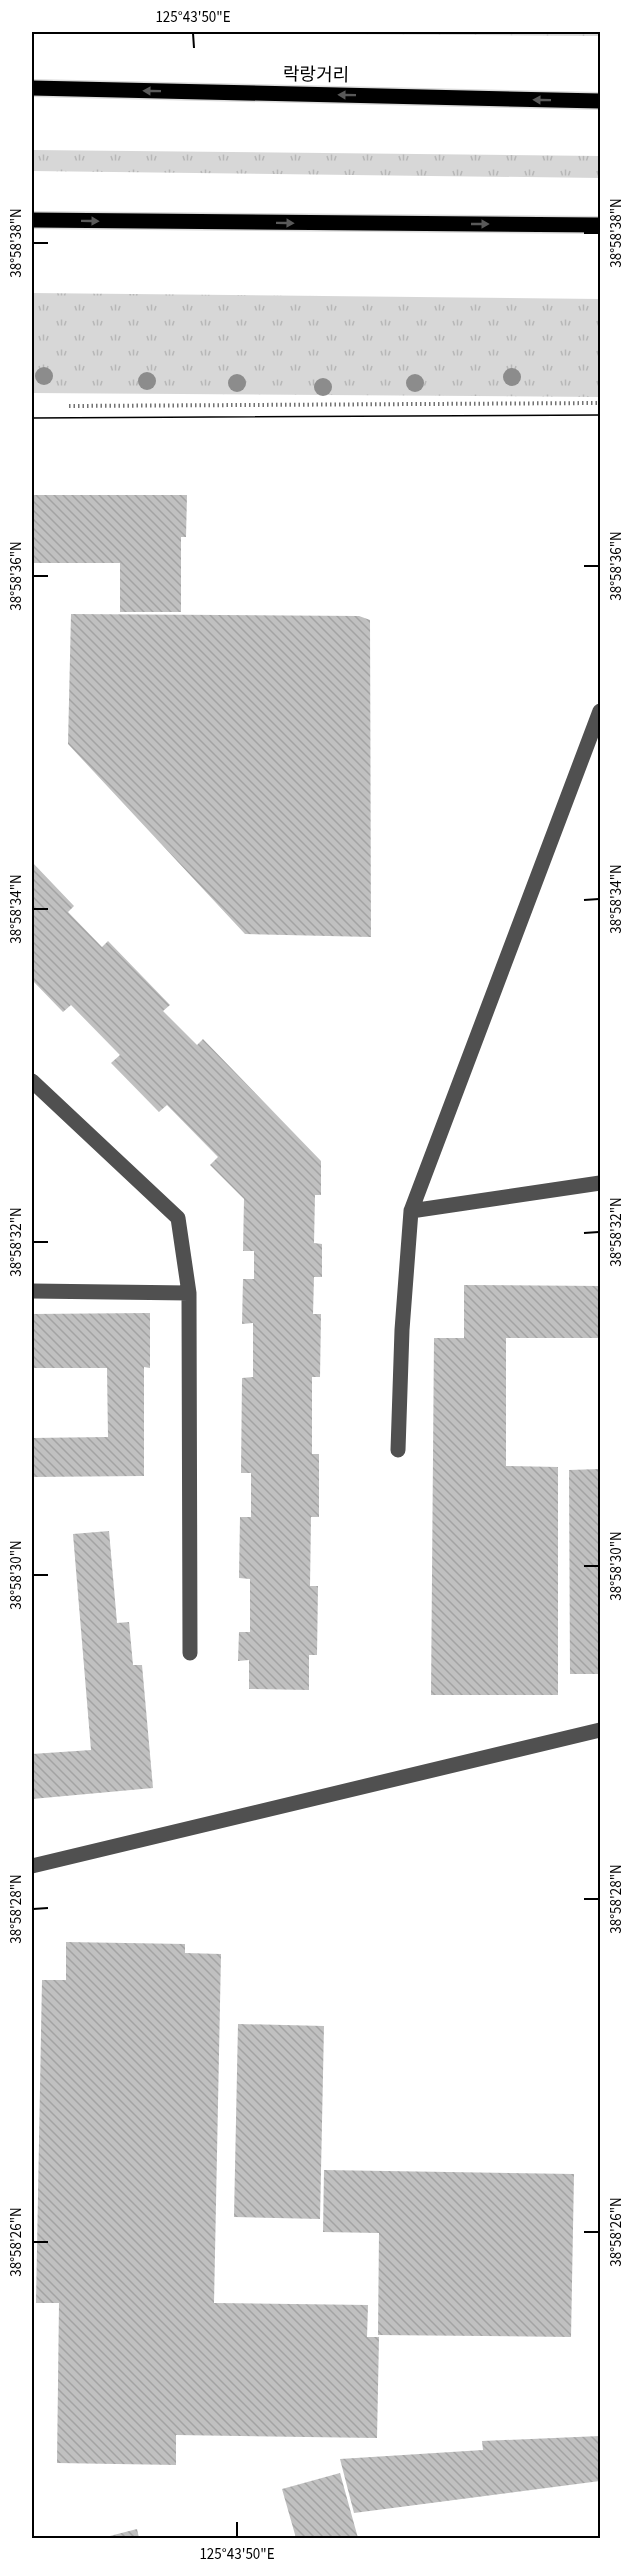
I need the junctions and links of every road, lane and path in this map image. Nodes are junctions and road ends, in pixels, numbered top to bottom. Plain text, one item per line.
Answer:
1 (32, 88) edge
2 (600, 101) edge
3 (32, 220) edge
4 (600, 225) edge
5 (600, 403) edge
6 (69, 406) dead end
7 (600, 711) edge
8 (32, 1081) edge
9 (600, 1183) edge
10 (411, 1211) junction
11 (32, 1291) edge
12 (189, 1293) junction
13 (399, 1450) dead end
14 (190, 1653) dead end
15 (600, 1730) edge
16 (32, 1866) edge

2 -> 1 main road, 락랑거리
3 -> 4 main road
5 - 6 path
7 - 10 street
8 - 12 street
9 - 10 street
10 - 13 street
11 - 12 street
12 - 14 street
15 - 16 street

